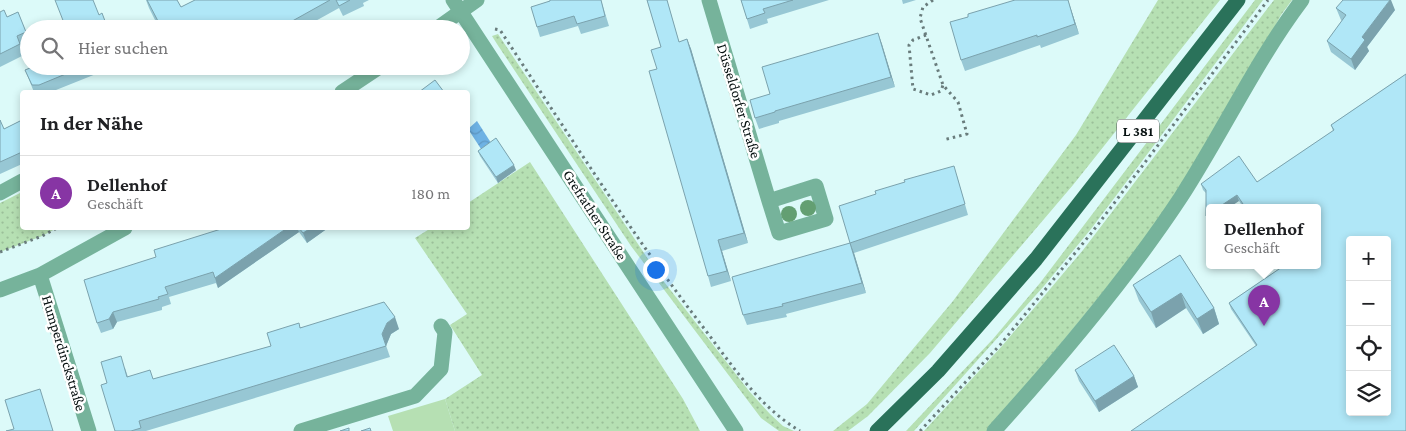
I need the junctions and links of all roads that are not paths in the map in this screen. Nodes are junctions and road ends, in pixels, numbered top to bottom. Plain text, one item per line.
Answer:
1 (477, 0) edge
2 (709, 0) edge
3 (1238, 0) edge
4 (1302, 0) edge
5 (457, 6) edge
6 (444, 20) edge
7 (466, 20) edge
8 (470, 26) edge
9 (368, 75) edge
10 (345, 90) edge
11 (20, 182) edge
12 (0, 192) edge
13 (769, 201) dead end
14 (122, 230) edge
15 (40, 274) junction
16 (0, 290) edge
17 (441, 326) dead end
18 (88, 431) edge
19 (300, 431) edge
20 (736, 431) edge
21 (877, 431) edge
22 (994, 431) edge

1 - 5 street
2 - 13 street, Düsseldorfer Straße
3 - 21 main road, L 381
4 - 22 street
5 - 6 street
5 - 7 street, Grefrather Straße
8 - 20 street, Grefrather Straße
9 - 10 street
11 - 12 street
14 - 15 street
15 - 16 street
15 - 18 street, Humperdinckstraße
17 - 19 street

